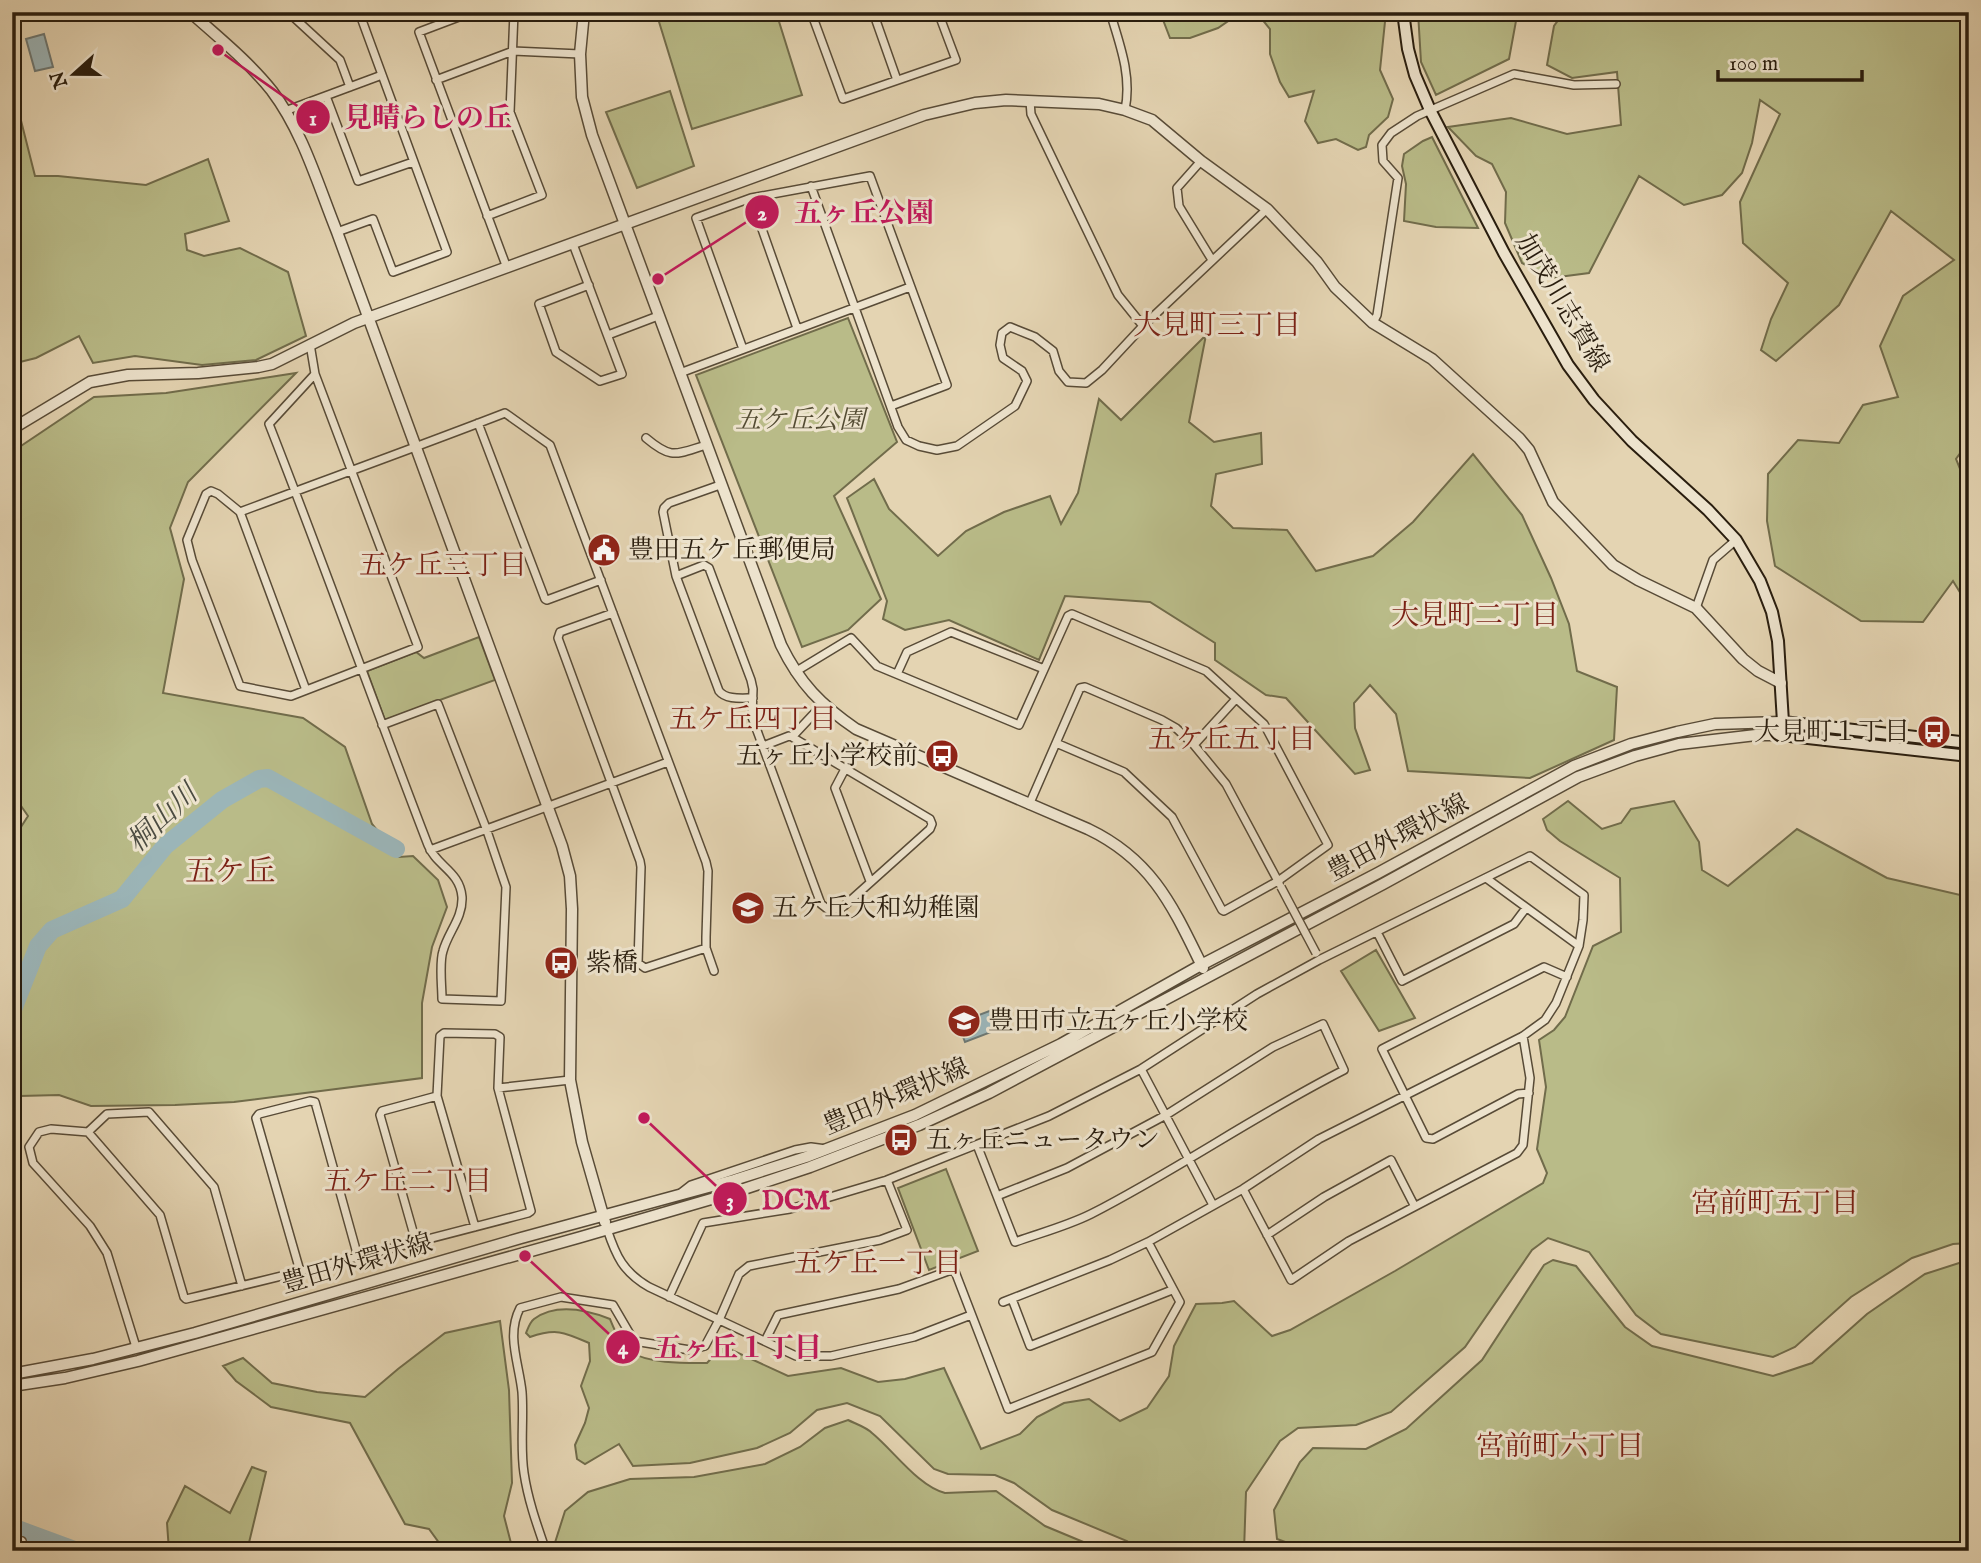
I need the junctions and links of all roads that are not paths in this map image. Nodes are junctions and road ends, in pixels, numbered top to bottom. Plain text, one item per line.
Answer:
1 (190, 12) edge
2 (288, 12) edge
3 (359, 12) edge
4 (472, 12) edge
5 (514, 12) edge
6 (584, 12) edge
7 (811, 12) edge
8 (873, 12) edge
9 (938, 12) edge
10 (1110, 12) edge
11 (1404, 12) edge
12 (513, 51) junction
13 (580, 54) junction
14 (382, 75) junction
15 (436, 80) junction
16 (897, 80) junction
17 (1616, 84) dead end
18 (350, 87) junction
19 (326, 96) junction
20 (1030, 101) junction
21 (1125, 110) junction
22 (1430, 110) junction
23 (285, 111) junction
24 (1201, 161) junction
25 (413, 162) junction
26 (811, 186) junction
27 (751, 198) junction
28 (1268, 209) junction
29 (487, 216) junction
30 (624, 225) junction
31 (337, 232) junction
32 (573, 244) junction
33 (1212, 260) junction
34 (507, 268) junction
35 (589, 285) junction
36 (911, 286) junction
37 (855, 306) junction
38 (658, 316) junction
39 (368, 319) junction
40 (1373, 323) junction
41 (1143, 327) junction
42 (797, 328) junction
43 (608, 335) junction
44 (310, 344) junction
45 (743, 349) junction
46 (680, 373) junction
47 (315, 374) junction
48 (891, 405) junction
49 (478, 423) junction
50 (12, 429) edge
51 (646, 438) dead end
52 (706, 445) junction
53 (415, 447) junction
54 (352, 470) junction
55 (720, 485) junction
56 (296, 491) junction
57 (240, 512) junction
58 (1736, 540) junction
59 (676, 576) junction
60 (601, 580) junction
61 (1696, 608) junction
62 (613, 613) junction
63 (361, 669) junction
64 (1044, 669) junction
65 (796, 672) junction
66 (897, 674) junction
67 (1781, 683) junction
68 (306, 690) junction
69 (753, 698) junction
70 (1235, 700) junction
71 (822, 705) junction
72 (1783, 722) junction
73 (382, 725) junction
74 (1781, 734) junction
75 (792, 737) junction
76 (1056, 743) junction
77 (1969, 743) edge
78 (1194, 745) junction
79 (763, 746) junction
80 (1969, 756) edge
81 (668, 762) junction
82 (845, 769) junction
83 (611, 782) junction
84 (1029, 804) junction
85 (548, 806) junction
86 (486, 828) junction
87 (430, 850) junction
88 (1486, 878) junction
89 (870, 881) junction
90 (1280, 884) junction
91 (1526, 908) junction
92 (1377, 932) junction
93 (1578, 946) junction
94 (706, 948) junction
95 (1318, 956) junction
96 (1201, 965) junction
97 (714, 971) dead end
98 (1207, 977) junction
99 (1566, 977) junction
100 (1523, 1036) junction
101 (1141, 1069) junction
102 (570, 1080) junction
103 (498, 1088) junction
104 (1529, 1093) junction
105 (1404, 1095) junction
106 (437, 1096) junction
107 (1166, 1115) junction
108 (89, 1132) junction
109 (977, 1144) junction
110 (1189, 1160) junction
111 (887, 1180) junction
112 (1243, 1189) junction
113 (997, 1196) junction
114 (1213, 1205) junction
115 (1415, 1205) junction
116 (604, 1216) junction
117 (475, 1227) junction
118 (607, 1229) junction
119 (1267, 1235) junction
120 (416, 1242) junction
121 (1148, 1242) junction
122 (358, 1257) junction
123 (300, 1271) junction
124 (242, 1286) junction
125 (1172, 1290) junction
126 (669, 1297) junction
127 (1012, 1299) junction
128 (1003, 1302) dead end
129 (971, 1315) junction
130 (719, 1320) junction
131 (765, 1341) junction
132 (136, 1348) junction
133 (12, 1374) edge
134 (12, 1387) edge
135 (22, 1541) dead end
136 (13, 1551) edge
137 (546, 1551) edge

1 - 23 street
2 - 18 street
3 - 14 street
4 - 15 street
5 - 12 street
6 - 13 street
7 - 16 street
8 - 16 street
9 - 16 street
10 - 21 street
11 - 22 main road, 加茂川志賀線
12 - 13 street
12 - 15 street
12 - 29 street
13 - 30 street
14 - 18 street
14 - 25 street
15 - 29 street
17 - 22 street
18 - 19 street
19 - 23 street
19 - 25 street
20 - 21 street
20 - 30 street
20 - 41 street
21 - 24 street
22 - 40 street
22 - 58 main road, 加茂川志賀線
23 - 31 street
24 - 28 street
24 - 33 street
25 - 31 street
26 - 27 street
26 - 36 street
26 - 37 street
27 - 42 street
27 - 45 street
28 - 33 street
28 - 40 street
29 - 34 street
30 - 32 street
30 - 38 street
31 - 39 street
32 - 34 street
32 - 35 street
33 - 41 street
34 - 39 street
35 - 43 street
35 - 43 street
36 - 37 street
36 - 48 street
37 - 42 street
37 - 48 street
38 - 43 street
38 - 46 street
39 - 44 street
39 - 53 street
40 - 61 street
41 - 48 street
42 - 45 street
44 - 47 street
44 - 50 street
45 - 46 street
46 - 52 street
47 - 54 street
47 - 56 street
49 - 53 street
49 - 60 street
49 - 60 street
51 - 52 street
52 - 55 street
53 - 54 street
53 - 85 street
54 - 56 street
54 - 63 street
55 - 59 street
55 - 65 street
56 - 57 street
56 - 63 street
57 - 68 street
57 - 68 street
58 - 61 street
58 - 67 main road, 加茂川志賀線
59 - 69 street
59 - 69 street
60 - 62 street
61 - 67 street
62 - 81 street
62 - 83 street
63 - 68 street
63 - 73 street
64 - 66 street
64 - 66 street
64 - 70 street
65 - 66 street
65 - 71 street
67 - 72 main road, 加茂川志賀線
69 - 79 street
70 - 78 street
70 - 90 street
71 - 75 street
71 - 84 street
72 - 74 main road, 加茂川志賀線
72 - 77 main road
72 - 96 street, 豊田外環状線
73 - 86 street
73 - 87 street
74 - 80 main road
74 - 98 street, 豊田外環状線
75 - 79 street
75 - 82 street
76 - 78 street
76 - 84 street
76 - 90 street
78 - 90 street
79 - 89 street
81 - 83 street
81 - 94 street
82 - 89 street
82 - 89 street
83 - 85 street
83 - 94 street
84 - 96 street
85 - 86 street
85 - 102 street
86 - 87 street
86 - 87 street
88 - 91 street
88 - 92 street
88 - 93 street
90 - 95 street, bridge
91 - 92 street
91 - 93 street
92 - 95 street
93 - 99 street
94 - 97 street
95 - 101 street
96 - 98 street
96 - 116 street, 豊田外環状線
98 - 118 street, 豊田外環状線
99 - 100 street
99 - 105 street
100 - 104 street
100 - 105 street
101 - 107 street
101 - 109 street
102 - 103 street
102 - 116 street
103 - 106 street
103 - 117 street
104 - 105 street
104 - 115 street
105 - 112 street
106 - 117 street
106 - 120 street
107 - 110 street
107 - 110 street
107 - 113 street
108 - 124 street
108 - 124 street
108 - 132 street
109 - 111 street
109 - 113 street
110 - 113 street
110 - 114 street
111 - 126 street
111 - 130 street
112 - 114 street
112 - 119 street
114 - 121 street
115 - 119 street
115 - 119 street
116 - 118 street
116 - 132 street, 豊田外環状線
117 - 120 street
118 - 126 street
118 - 134 street, 豊田外環状線
120 - 122 street
121 - 125 street
121 - 127 street
122 - 123 street
122 - 123 street
123 - 124 street
125 - 127 street
125 - 129 street
126 - 130 street
127 - 128 street
129 - 131 street
129 - 131 street
130 - 131 street
130 - 137 street
132 - 133 street, 豊田外環状線
135 - 136 street

